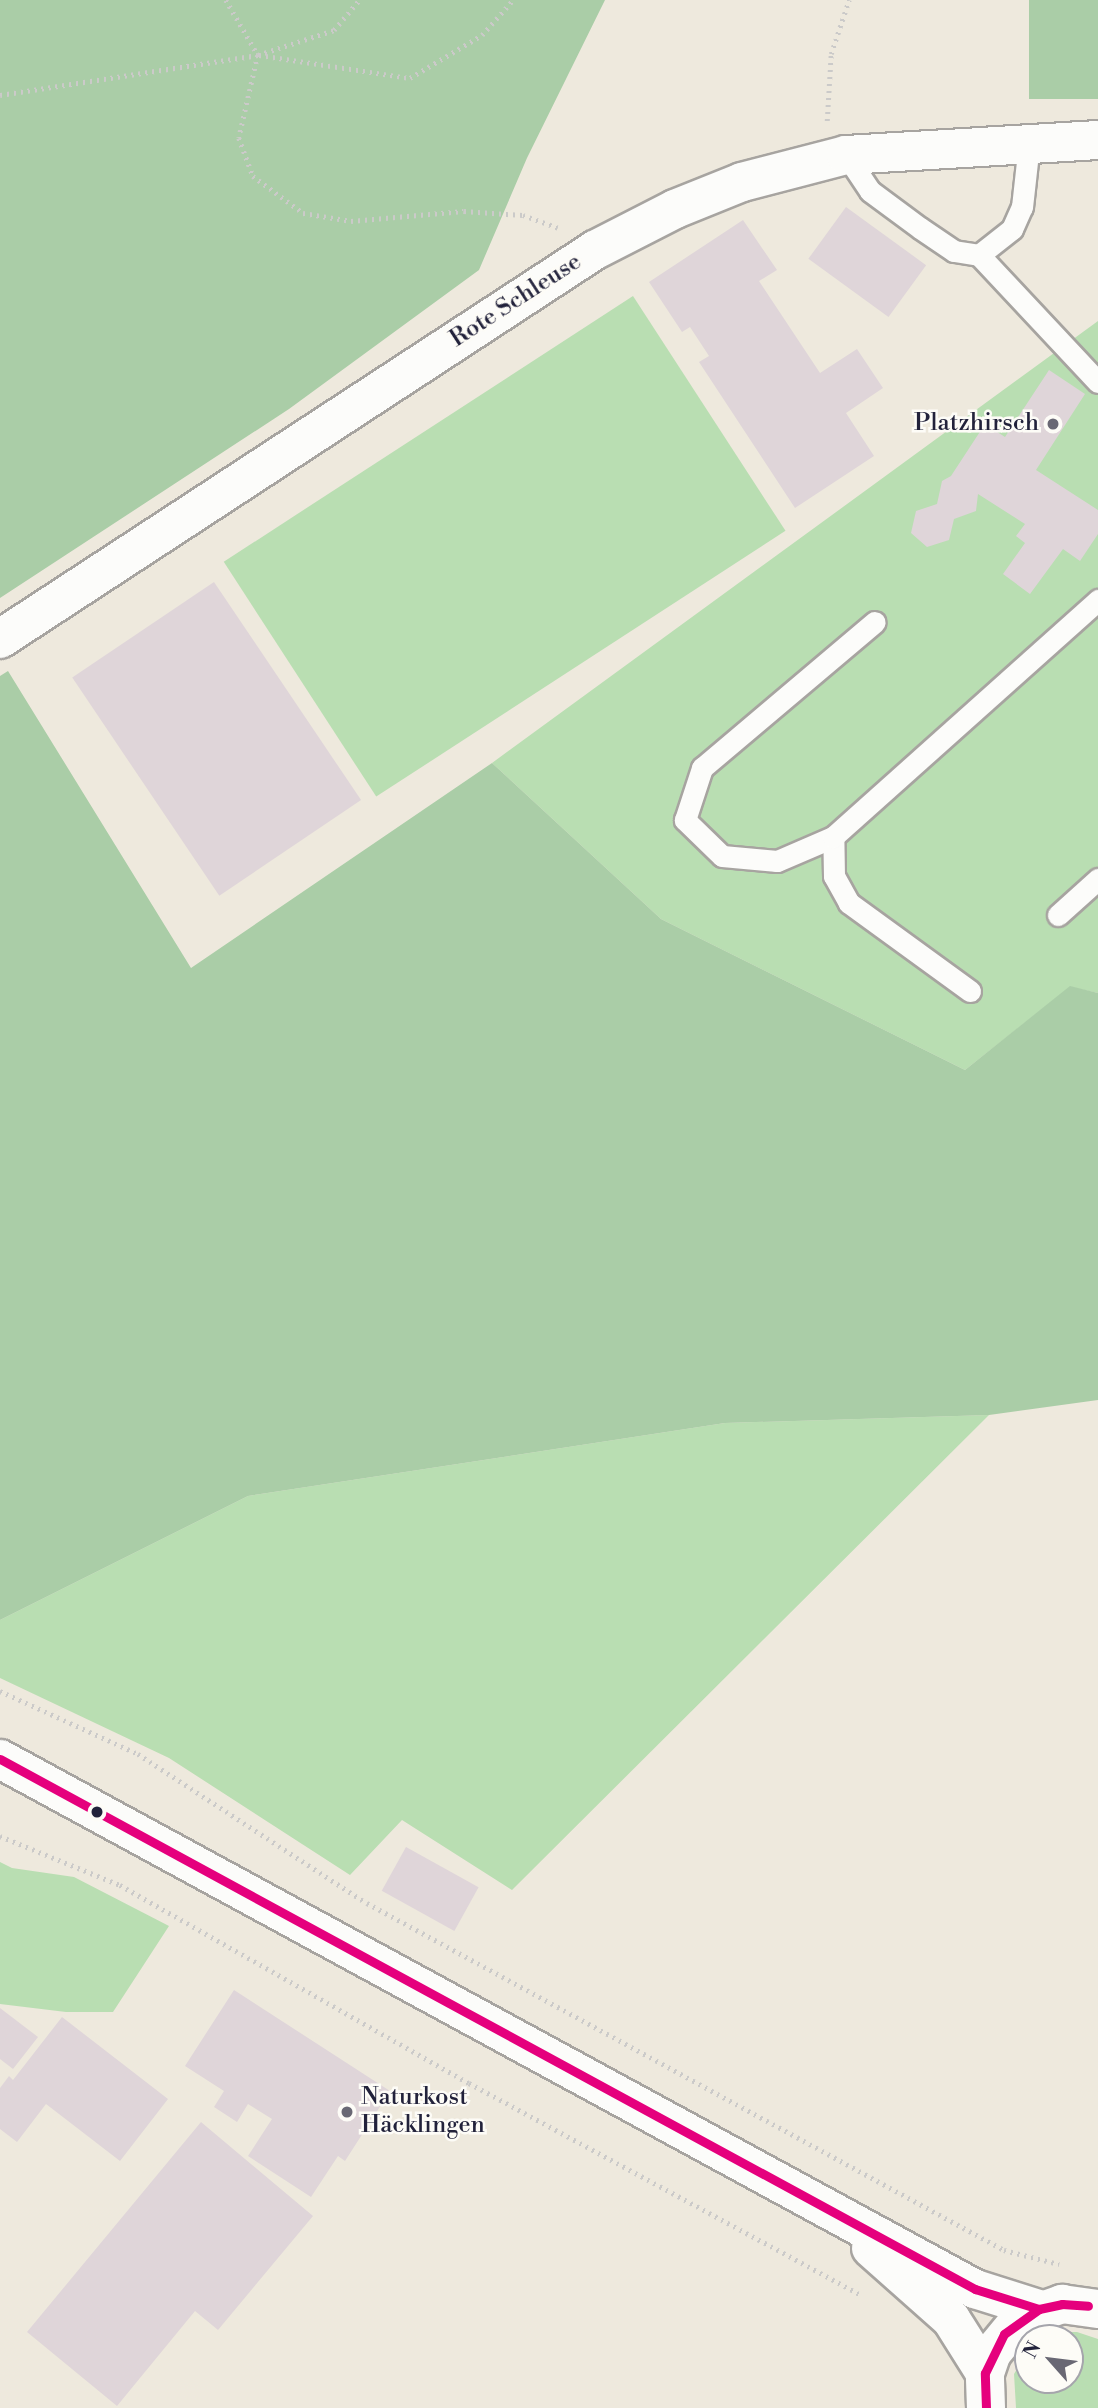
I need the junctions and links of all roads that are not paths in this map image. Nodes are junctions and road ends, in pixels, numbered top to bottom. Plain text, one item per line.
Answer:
1 (1098, 140) edge
2 (836, 142) junction
3 (1029, 144) junction
4 (979, 255) junction
5 (1098, 382) edge
6 (1098, 600) edge
7 (875, 622) dead end
8 (0, 639) edge
9 (833, 837) junction
10 (1098, 879) edge
11 (1058, 915) dead end
12 (970, 991) dead end
13 (0, 1759) edge
14 (816, 2202) junction
15 (1039, 2309) junction
16 (1098, 2309) edge
17 (986, 2391) edge

1 - 3 main road, Rote Schleuse
2 - 3 main road, Rote Schleuse
2 - 4 lane
2 - 8 main road, Rote Schleuse
3 - 4 lane
4 - 5 lane
6 - 9 lane
7 - 9 lane
9 - 12 lane
10 - 11 lane
13 - 14 main road
14 - 15 main road
14 - 17 main road
15 - 16 main road
15 - 17 main road

